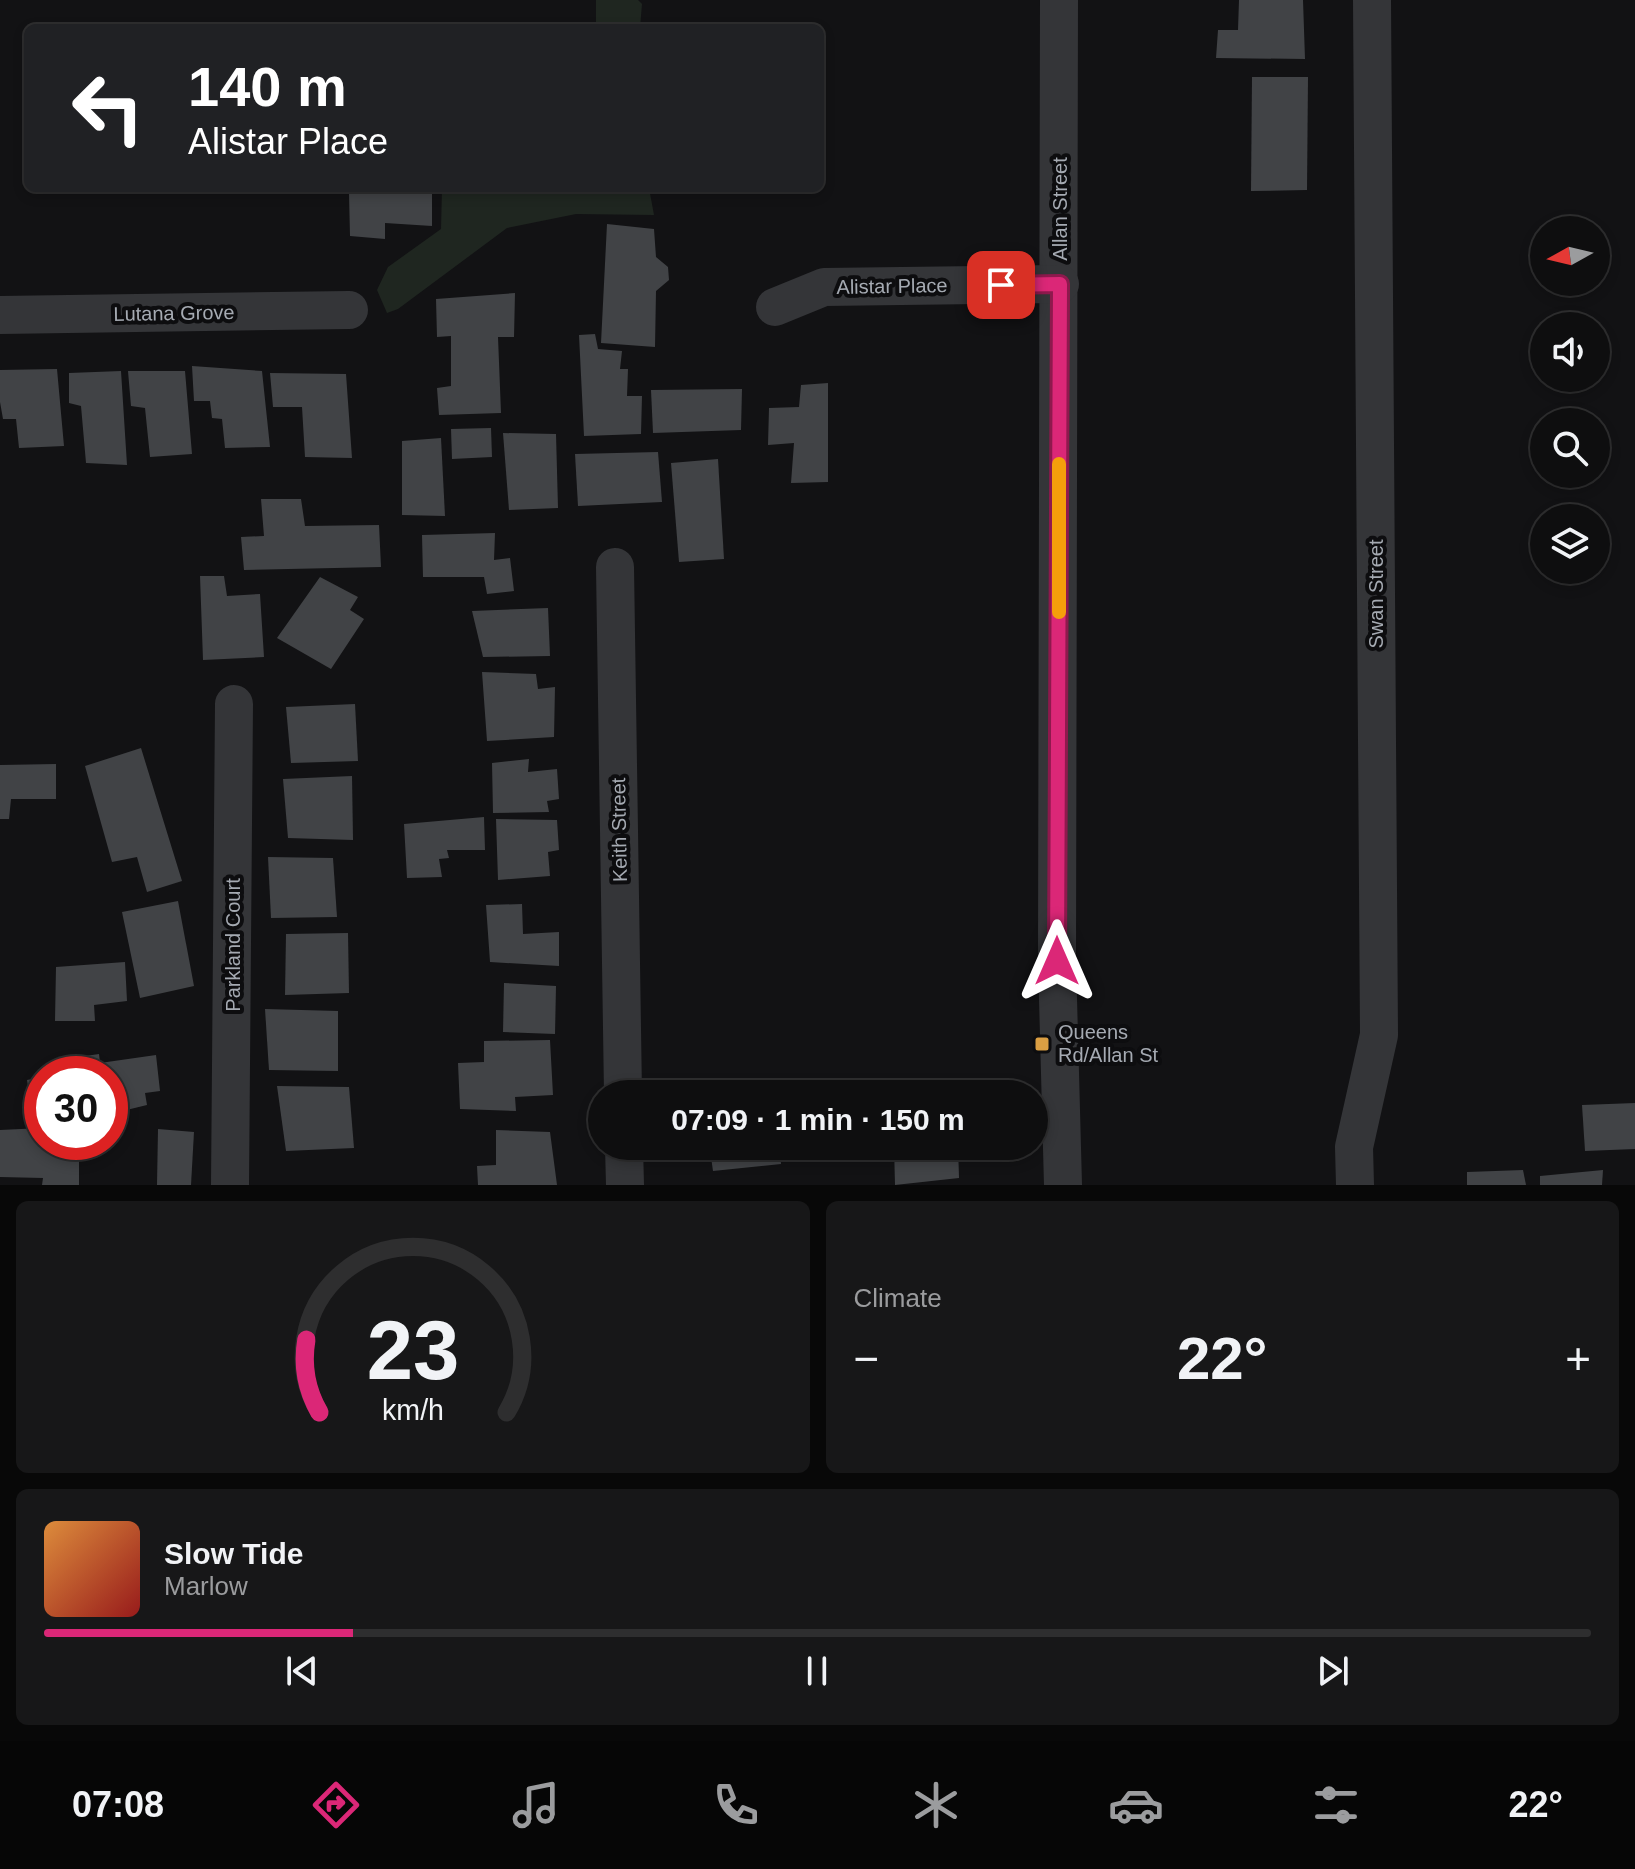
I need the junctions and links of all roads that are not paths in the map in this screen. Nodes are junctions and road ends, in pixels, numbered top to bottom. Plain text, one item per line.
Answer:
1 (1059, 0) edge
2 (1372, 0) edge
3 (1060, 284) junction
4 (775, 307) dead end
5 (349, 310) dead end
6 (0, 315) edge
7 (615, 567) dead end
8 (234, 704) dead end
9 (623, 1080) edge
10 (624, 1160) edge
11 (230, 1185) edge
12 (625, 1185) edge
13 (1063, 1185) edge
14 (1355, 1185) edge

1 - 3 street, Allan Street
2 - 14 street, Swan Street
3 - 4 street, Alistar Place
3 - 13 street, Allan Street
5 - 6 street, Lutana Grove
7 - 9 street, Keith Street
8 - 11 street, Parkland Court
10 - 12 street

